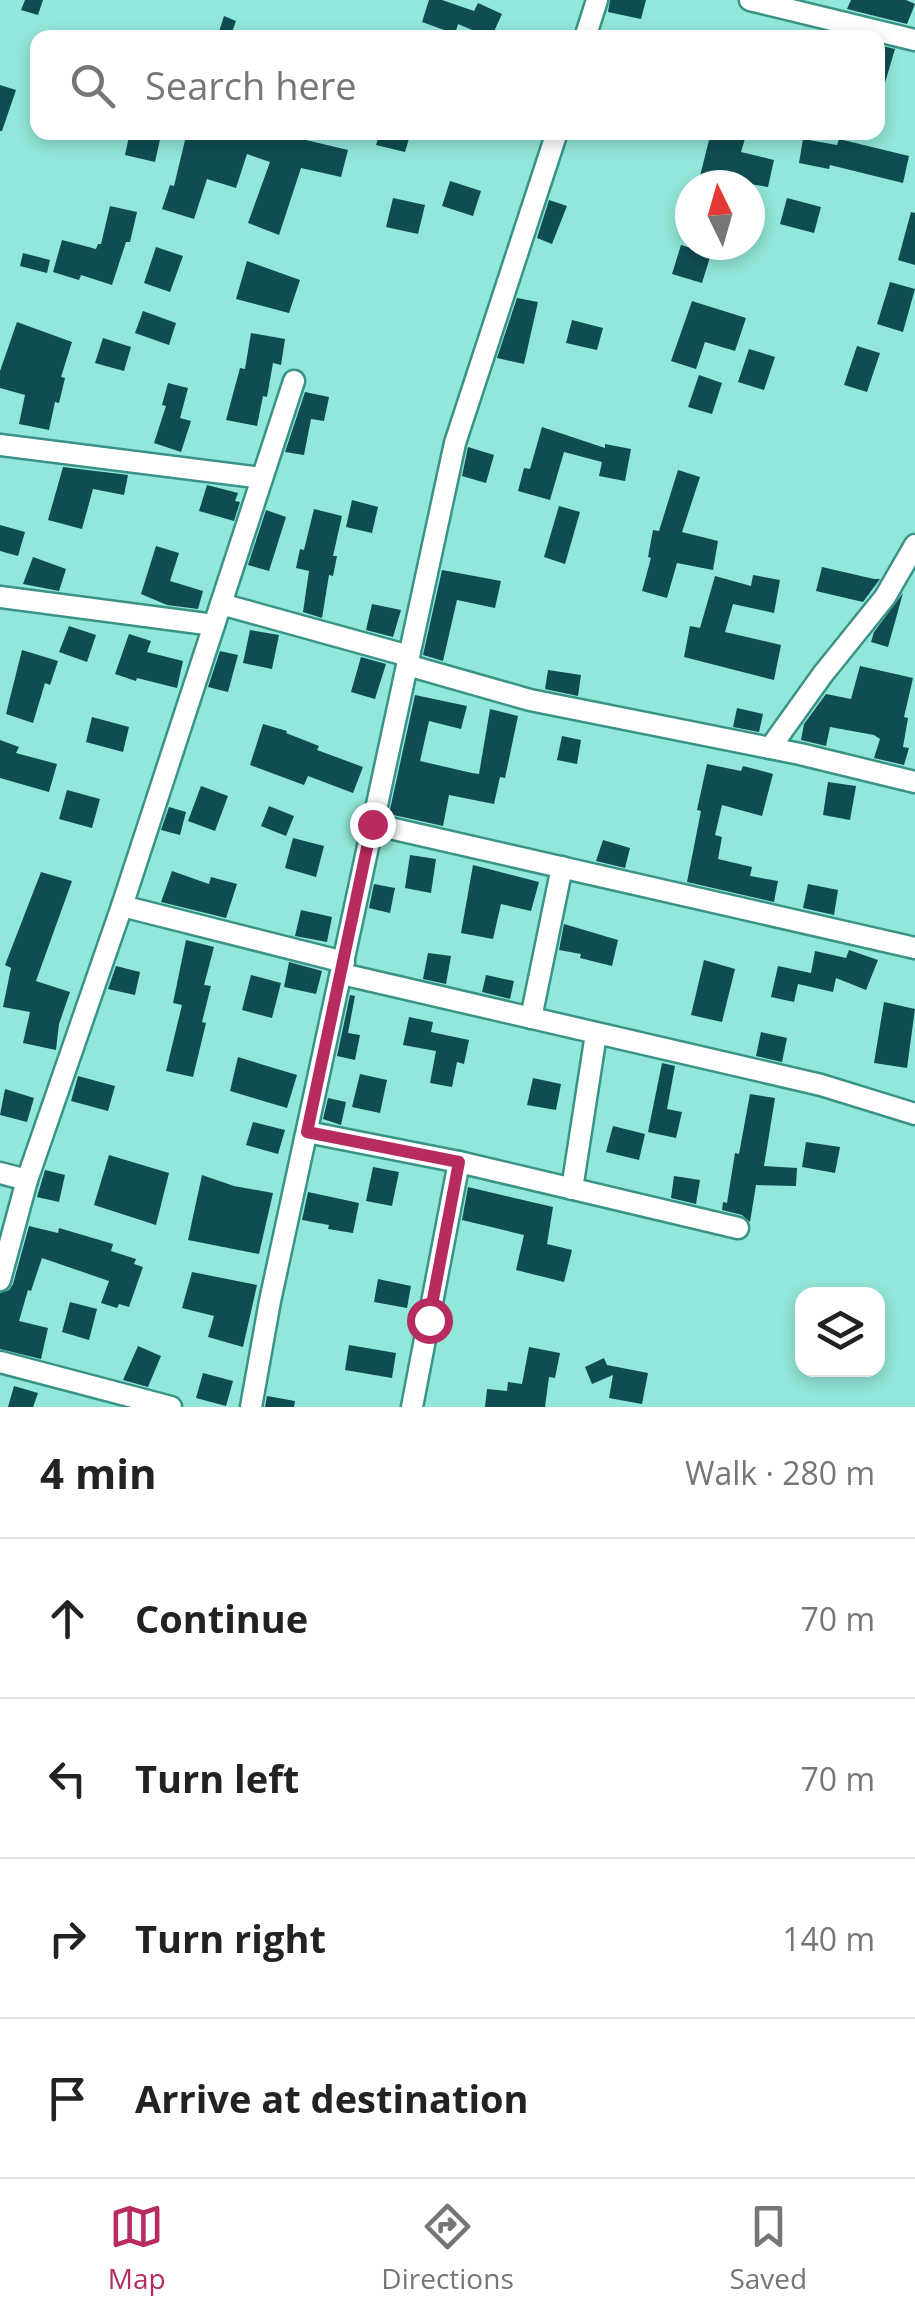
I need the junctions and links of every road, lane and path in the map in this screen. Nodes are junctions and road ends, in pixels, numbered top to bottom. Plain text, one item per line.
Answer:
1 (596, 0) edge
2 (750, 0) edge
3 (588, 30) edge
4 (874, 30) edge
5 (885, 33) edge
6 (915, 40) edge
7 (554, 140) edge
8 (294, 381) dead end
9 (0, 445) edge
10 (262, 478) junction
11 (915, 544) edge
12 (0, 596) edge
13 (221, 604) junction
14 (214, 625) junction
15 (408, 661) junction
16 (770, 748) junction
17 (915, 782) edge
18 (372, 824) junction
19 (562, 867) junction
20 (122, 906) junction
21 (915, 948) edge
22 (343, 968) junction
23 (531, 1018) junction
24 (596, 1034) junction
25 (915, 1114) edge
26 (307, 1132) junction
27 (459, 1162) junction
28 (0, 1173) edge
29 (27, 1180) junction
30 (572, 1189) junction
31 (738, 1228) dead end
32 (0, 1280) edge
33 (0, 1362) edge
34 (171, 1407) edge
35 (251, 1407) edge
36 (412, 1407) edge

1 - 3 street
2 - 4 street
5 - 6 street
7 - 15 street
8 - 10 street
9 - 10 street
10 - 13 street
11 - 16 street
12 - 14 street
13 - 14 street
13 - 15 street
14 - 20 street
15 - 16 street
15 - 18 street
16 - 17 street
18 - 19 street
18 - 22 street
19 - 21 street
19 - 23 street
20 - 22 street
20 - 29 street
22 - 23 street
22 - 26 street
23 - 24 street
24 - 25 street
24 - 30 street
26 - 27 street
26 - 35 street
27 - 30 street
27 - 36 street
28 - 29 street
29 - 32 street
30 - 31 street
33 - 34 street

